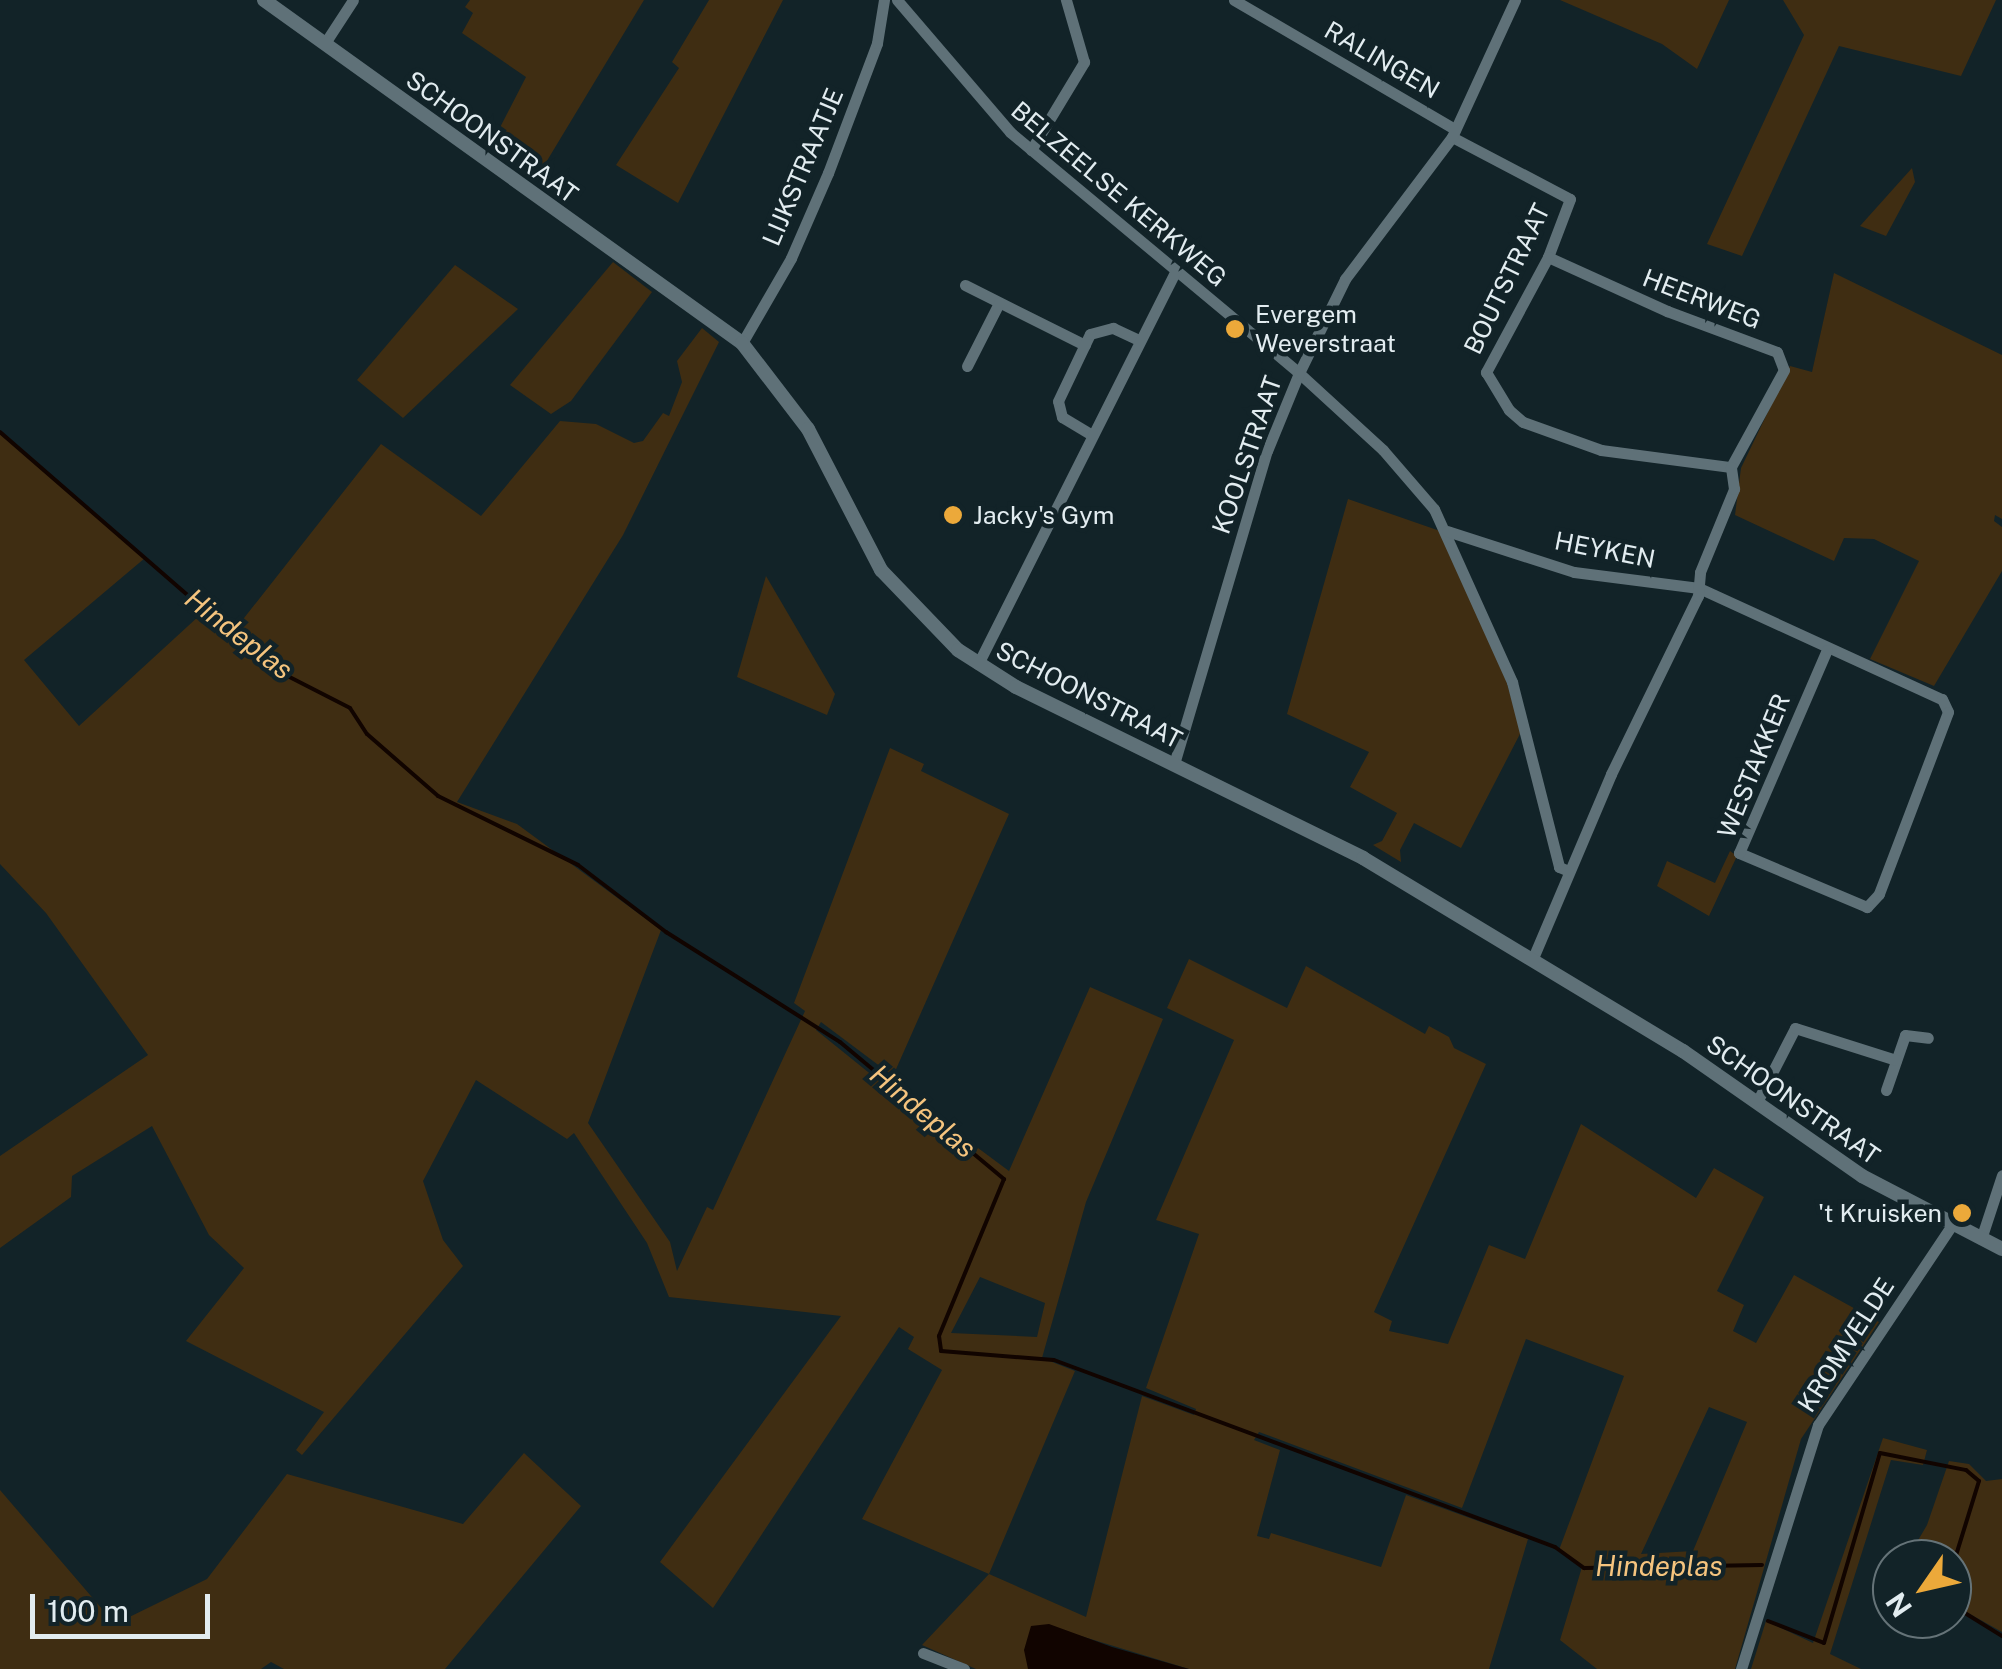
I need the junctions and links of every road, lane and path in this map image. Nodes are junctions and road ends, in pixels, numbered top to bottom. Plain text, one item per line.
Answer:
1 (264, 0) edge
2 (354, 0) edge
3 (884, 0) edge
4 (896, 0) edge
5 (1066, 0) edge
6 (1234, 0) edge
7 (1514, 0) edge
8 (325, 44) junction
9 (1454, 133) junction
10 (1031, 150) junction
11 (1548, 256) junction
12 (1174, 272) junction
13 (965, 285) dead end
14 (999, 303) junction
15 (1137, 340) junction
16 (742, 343) junction
17 (1085, 345) junction
18 (967, 366) dead end
19 (1299, 373) junction
20 (1092, 435) junction
21 (1731, 467) junction
22 (1447, 531) junction
23 (1699, 588) junction
24 (1827, 650) junction
25 (978, 664) junction
26 (1174, 764) junction
27 (1569, 871) junction
28 (1533, 958) junction
29 (1928, 1038) dead end
30 (1896, 1060) junction
31 (1886, 1090) dead end
32 (1757, 1102) junction
33 (2002, 1175) edge
34 (1952, 1226) junction
35 (1981, 1239) junction
36 (2002, 1249) edge
37 (924, 1653) dead end
38 (964, 1669) edge
39 (1742, 1669) edge

1 - 8 street, SCHOONSTRAAT
2 - 8 street
3 - 16 street, LIJKSTRAATJE
4 - 10 street, BELZEELSE KERKWEG
5 - 10 street
6 - 9 street, RALINGEN
7 - 9 street, KOOLSTRAAT
8 - 16 street, SCHOONSTRAAT
9 - 11 street, BOUTSTRAAT
9 - 19 street, KOOLSTRAAT
10 - 12 street, BELZEELSE KERKWEG
11 - 21 street, HEERWEG
11 - 21 street, BOUTSTRAAT
12 - 15 street
12 - 19 street, BELZEELSE KERKWEG
13 - 14 street
14 - 17 street
14 - 18 street
15 - 17 street
15 - 20 street
16 - 25 street, SCHOONSTRAAT
17 - 20 street
19 - 22 street, BELZEELSE KERKWEG
19 - 26 street, KOOLSTRAAT
20 - 25 street
21 - 23 street
22 - 23 street, HEYKEN
22 - 27 street, BELZEELSE KERKWEG
23 - 24 street
23 - 27 street
24 - 24 street, WESTAKKER
25 - 26 street, SCHOONSTRAAT
26 - 28 street, SCHOONSTRAAT
27 - 28 street
28 - 32 street, SCHOONSTRAAT
29 - 30 street
30 - 31 street
30 - 32 street
32 - 34 street, SCHOONSTRAAT
33 - 35 street
34 - 35 street, SCHOONSTRAAT
34 - 39 street, KROMVELDE
35 - 36 street, SCHOONSTRAAT
37 - 38 street

